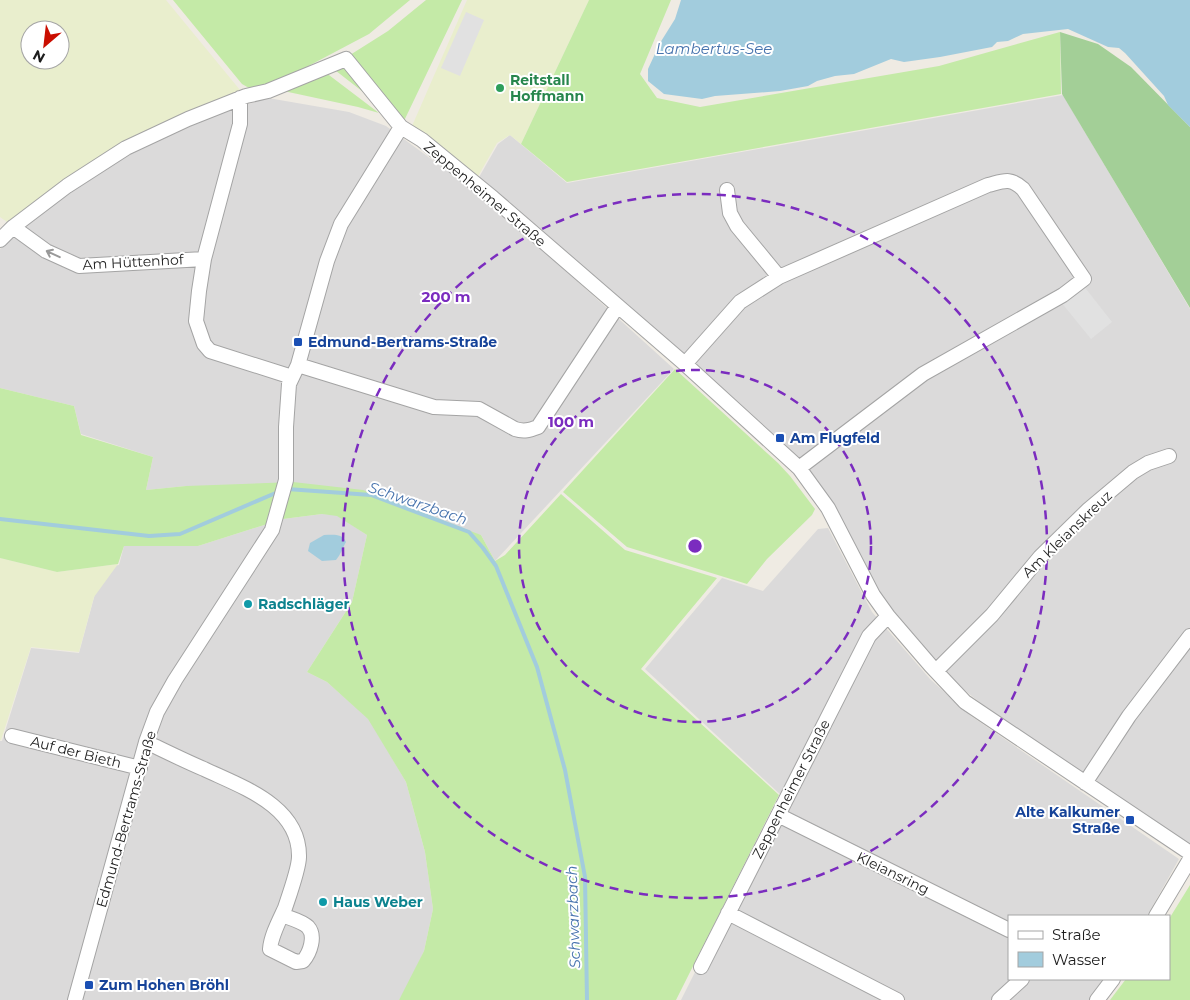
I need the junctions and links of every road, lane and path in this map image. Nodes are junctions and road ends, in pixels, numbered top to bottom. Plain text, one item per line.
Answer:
1 (240, 98) junction
2 (401, 126) junction
3 (727, 190) dead end
4 (13, 227) junction
5 (0, 240) edge
6 (204, 259) junction
7 (778, 277) junction
8 (617, 307) junction
9 (685, 364) junction
10 (295, 371) junction
11 (1169, 456) dead end
12 (799, 468) junction
13 (888, 616) junction
14 (1190, 636) edge
15 (936, 671) junction
16 (12, 736) dead end
17 (146, 742) junction
18 (140, 768) junction
19 (1085, 783) junction
20 (778, 815) junction
21 (1190, 854) edge
22 (1190, 859) edge
23 (728, 913) junction
24 (282, 915) dead end
25 (1157, 915) edge
26 (1008, 930) edge
27 (701, 967) dead end
28 (1021, 980) edge
29 (1112, 980) edge
30 (75, 1000) edge
31 (897, 1000) edge
32 (999, 1000) edge
33 (1097, 1000) edge

1 - 2 street, Zeppenheimer Straße
1 - 4 street, Zeppenheimer Straße
1 - 6 street, Am Hüttenhof
2 - 8 street, Zeppenheimer Straße
2 - 10 street, Edmund-Bertrams-Straße
3 - 7 street
4 - 5 street, Zeppenheimer Straße
6 -> 4 street, Am Hüttenhof
6 - 10 street, Am Hüttenhof
7 - 9 street
7 - 12 street
8 - 9 street, Zeppenheimer Straße
8 - 10 street, Am Hüttenhof
9 - 12 street, Zeppenheimer Straße
10 - 17 street, Edmund-Bertrams-Straße
11 - 15 street, Am Kleianskreuz
12 - 13 street, Zeppenheimer Straße
13 - 15 street, Zeppenheimer Straße
13 - 20 street, Zeppenheimer Straße
14 - 19 street
15 - 19 street, Zeppenheimer Straße
16 - 18 street, Auf der Bieth
17 - 18 street, Edmund-Bertrams-Straße
17 - 24 street
18 - 30 street, Edmund-Bertrams-Straße
19 - 21 street, Zeppenheimer Straße
20 - 23 street, Zeppenheimer Straße
20 - 26 street, Kleiansring
22 - 25 street
23 - 27 street, Zeppenheimer Straße
23 - 31 street
28 - 32 street
29 - 33 street

